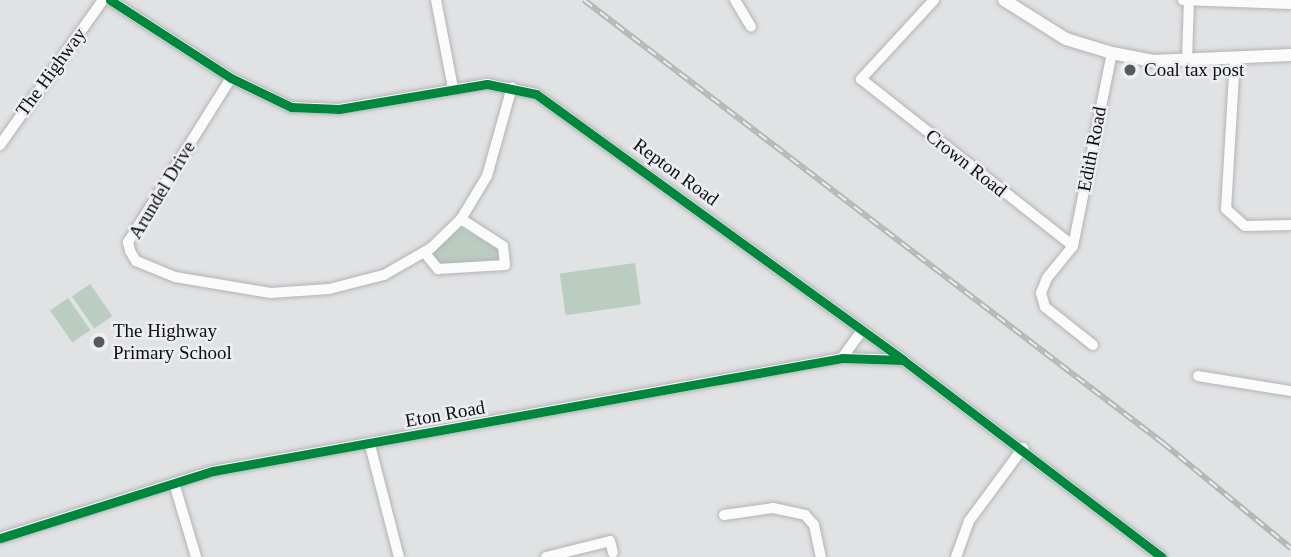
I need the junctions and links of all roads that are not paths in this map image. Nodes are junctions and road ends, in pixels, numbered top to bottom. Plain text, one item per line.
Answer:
1 (103, 0) edge
2 (110, 0) edge
3 (436, 0) edge
4 (736, 0) edge
5 (934, 0) edge
6 (1004, 0) edge
7 (1184, 0) edge
8 (1189, 0) edge
9 (1210, 0) edge
10 (1291, 4) edge
11 (751, 27) dead end
12 (1112, 53) junction
13 (1291, 55) edge
14 (1235, 58) junction
15 (1187, 60) junction
16 (231, 78) junction
17 (512, 87) junction
18 (453, 88) junction
19 (0, 145) edge
20 (461, 219) junction
21 (1291, 225) edge
22 (1073, 246) junction
23 (425, 253) junction
24 (862, 330) junction
25 (1093, 345) dead end
26 (842, 358) junction
27 (903, 360) junction
28 (1198, 376) dead end
29 (1291, 391) edge
30 (370, 445) junction
31 (1023, 449) junction
32 (174, 482) junction
33 (724, 514) dead end
34 (0, 538) edge
35 (613, 553) dead end
36 (196, 557) edge
37 (399, 557) edge
38 (546, 557) edge
39 (821, 557) edge
40 (956, 557) edge
41 (1162, 557) edge

1 - 19 street, The Highway
2 - 16 street, Repton Road
3 - 18 street
4 - 11 street
5 - 22 street, Crown Road
6 - 12 street
7 - 8 street
8 - 9 street
8 - 15 street
9 - 10 street
12 - 15 street
12 - 22 street, Edith Road
13 - 14 street
14 - 15 street
14 - 21 street
16 - 18 street, Repton Road
16 - 23 street, Arundel Drive
17 - 18 street, Repton Road
17 - 20 street, Arundel Drive
17 - 24 street, Repton Road
20 - 23 street, Arundel Drive
20 - 23 street
22 - 25 street
24 - 26 street
24 - 27 street, Repton Road
26 - 27 street, Eton Road
26 - 30 street, Eton Road
27 - 31 street, Repton Road
28 - 29 street
30 - 32 street, Eton Road
30 - 37 street
31 - 40 street
31 - 41 street, Repton Road
32 - 34 street, Eton Road
32 - 36 street
33 - 39 street
35 - 38 street

